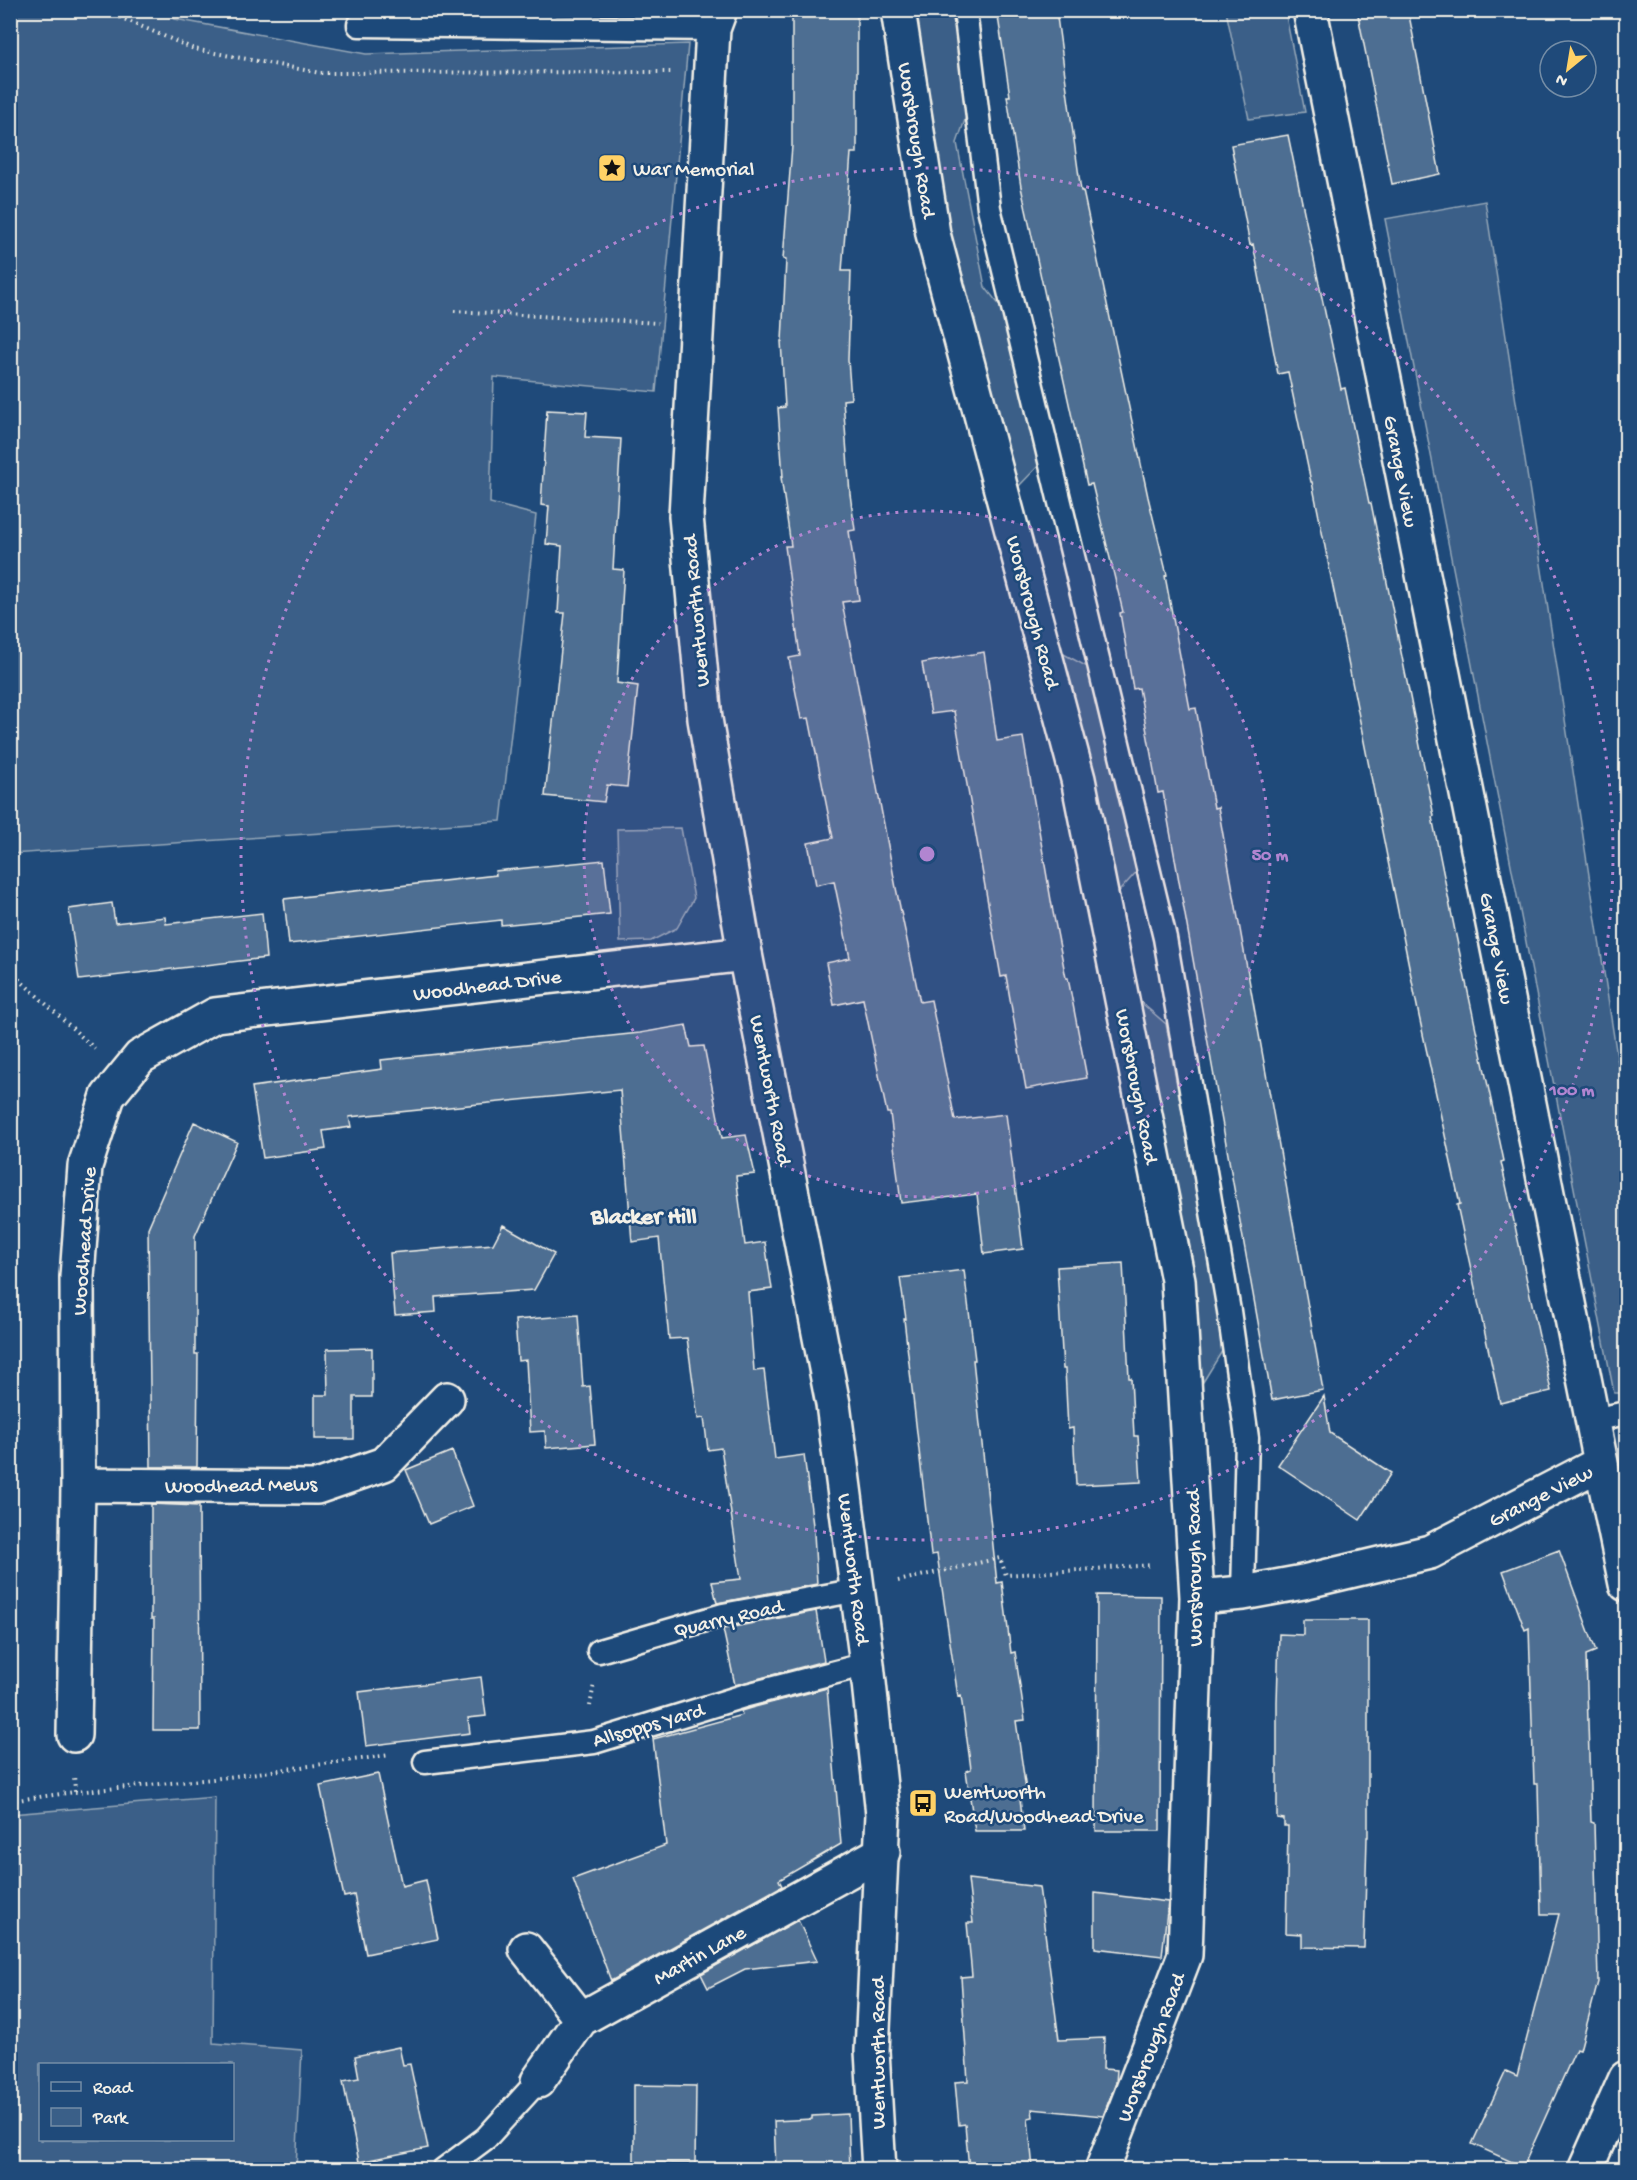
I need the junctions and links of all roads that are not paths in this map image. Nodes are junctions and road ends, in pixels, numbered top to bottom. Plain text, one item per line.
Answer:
1 (898, 10) edge
2 (965, 10) edge
3 (1310, 10) edge
4 (717, 20) edge
5 (359, 25) dead end
6 (745, 954) junction
7 (447, 1399) dead end
8 (1626, 1413) edge
9 (1593, 1420) junction
10 (1600, 1463) junction
11 (78, 1485) junction
12 (1626, 1584) edge
13 (858, 1590) junction
14 (1243, 1593) junction
15 (1197, 1597) junction
16 (599, 1651) dead end
17 (867, 1664) junction
18 (74, 1735) road end
19 (425, 1762) dead end
20 (883, 1852) junction
21 (526, 1950) dead end
22 (581, 2019) junction
23 (1626, 2078) edge
24 (538, 2081) joint
25 (443, 2169) edge
26 (879, 2169) edge
27 (1102, 2169) edge
28 (1585, 2169) edge

1 - 15 street, Worsbrough Road
2 - 14 lane
3 - 9 street, Grange View
4 - 5 lane
4 - 6 street, Wentworth Road
6 - 11 street, Woodhead Drive
6 - 13 street, Wentworth Road
7 - 11 street, Woodhead Mews
8 - 9 lane
9 - 10 street, Grange View
10 - 12 street
10 - 14 street, Grange View
11 - 18 street, Woodhead Drive
13 - 16 lane, Quarry Road
13 - 17 street, Wentworth Road
14 - 15 street, Grange View
15 - 27 street, Worsbrough Road
17 - 19 lane, Allsopps Yard
17 - 20 street, Wentworth Road
20 - 22 street, Martin Lane
20 - 26 street, Wentworth Road
21 - 22 street
22 - 24 street, Martin Lane
23 - 28 street
24 - 25 lane

